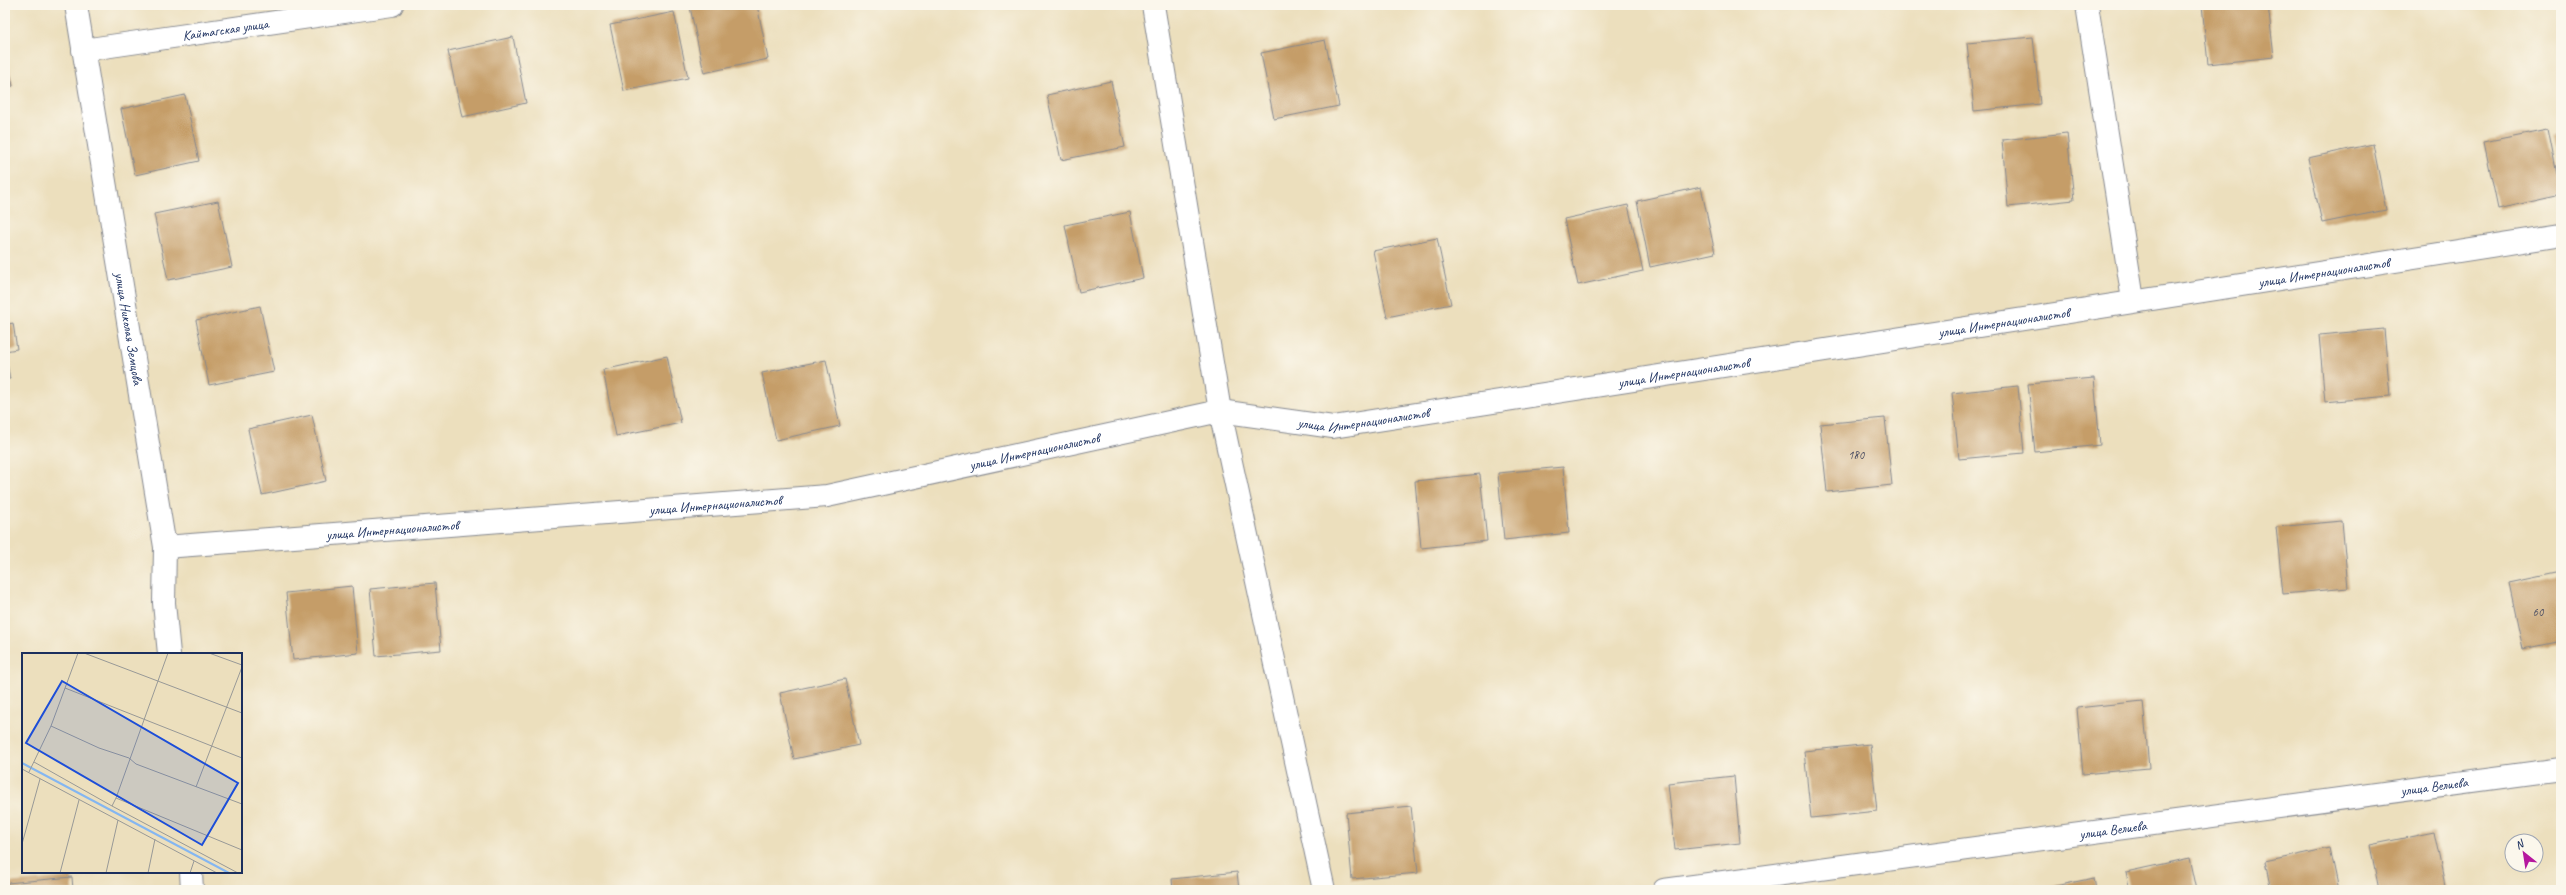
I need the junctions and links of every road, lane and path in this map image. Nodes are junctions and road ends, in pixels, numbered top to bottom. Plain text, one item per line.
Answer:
1 (76, 5) edge
2 (392, 5) edge
3 (1153, 5) edge
4 (2087, 5) edge
5 (83, 50) junction
6 (2561, 235) edge
7 (2134, 300) junction
8 (1220, 411) junction
9 (165, 548) junction
10 (169, 653) edge
11 (2561, 769) edge
12 (191, 873) edge
13 (192, 890) edge
14 (1324, 890) edge
15 (1664, 890) edge

1 - 5 street, улица Николая Земцова
2 - 5 street, Кайтагская улица
3 - 8 street
4 - 7 street
5 - 9 street, улица Николая Земцова
6 - 7 street, улица Интернационалистов
7 - 8 street, улица Интернационалистов
8 - 9 street, улица Интернационалистов
8 - 14 street
9 - 10 street, улица Николая Земцова
11 - 15 street, улица Велиева
12 - 13 street

